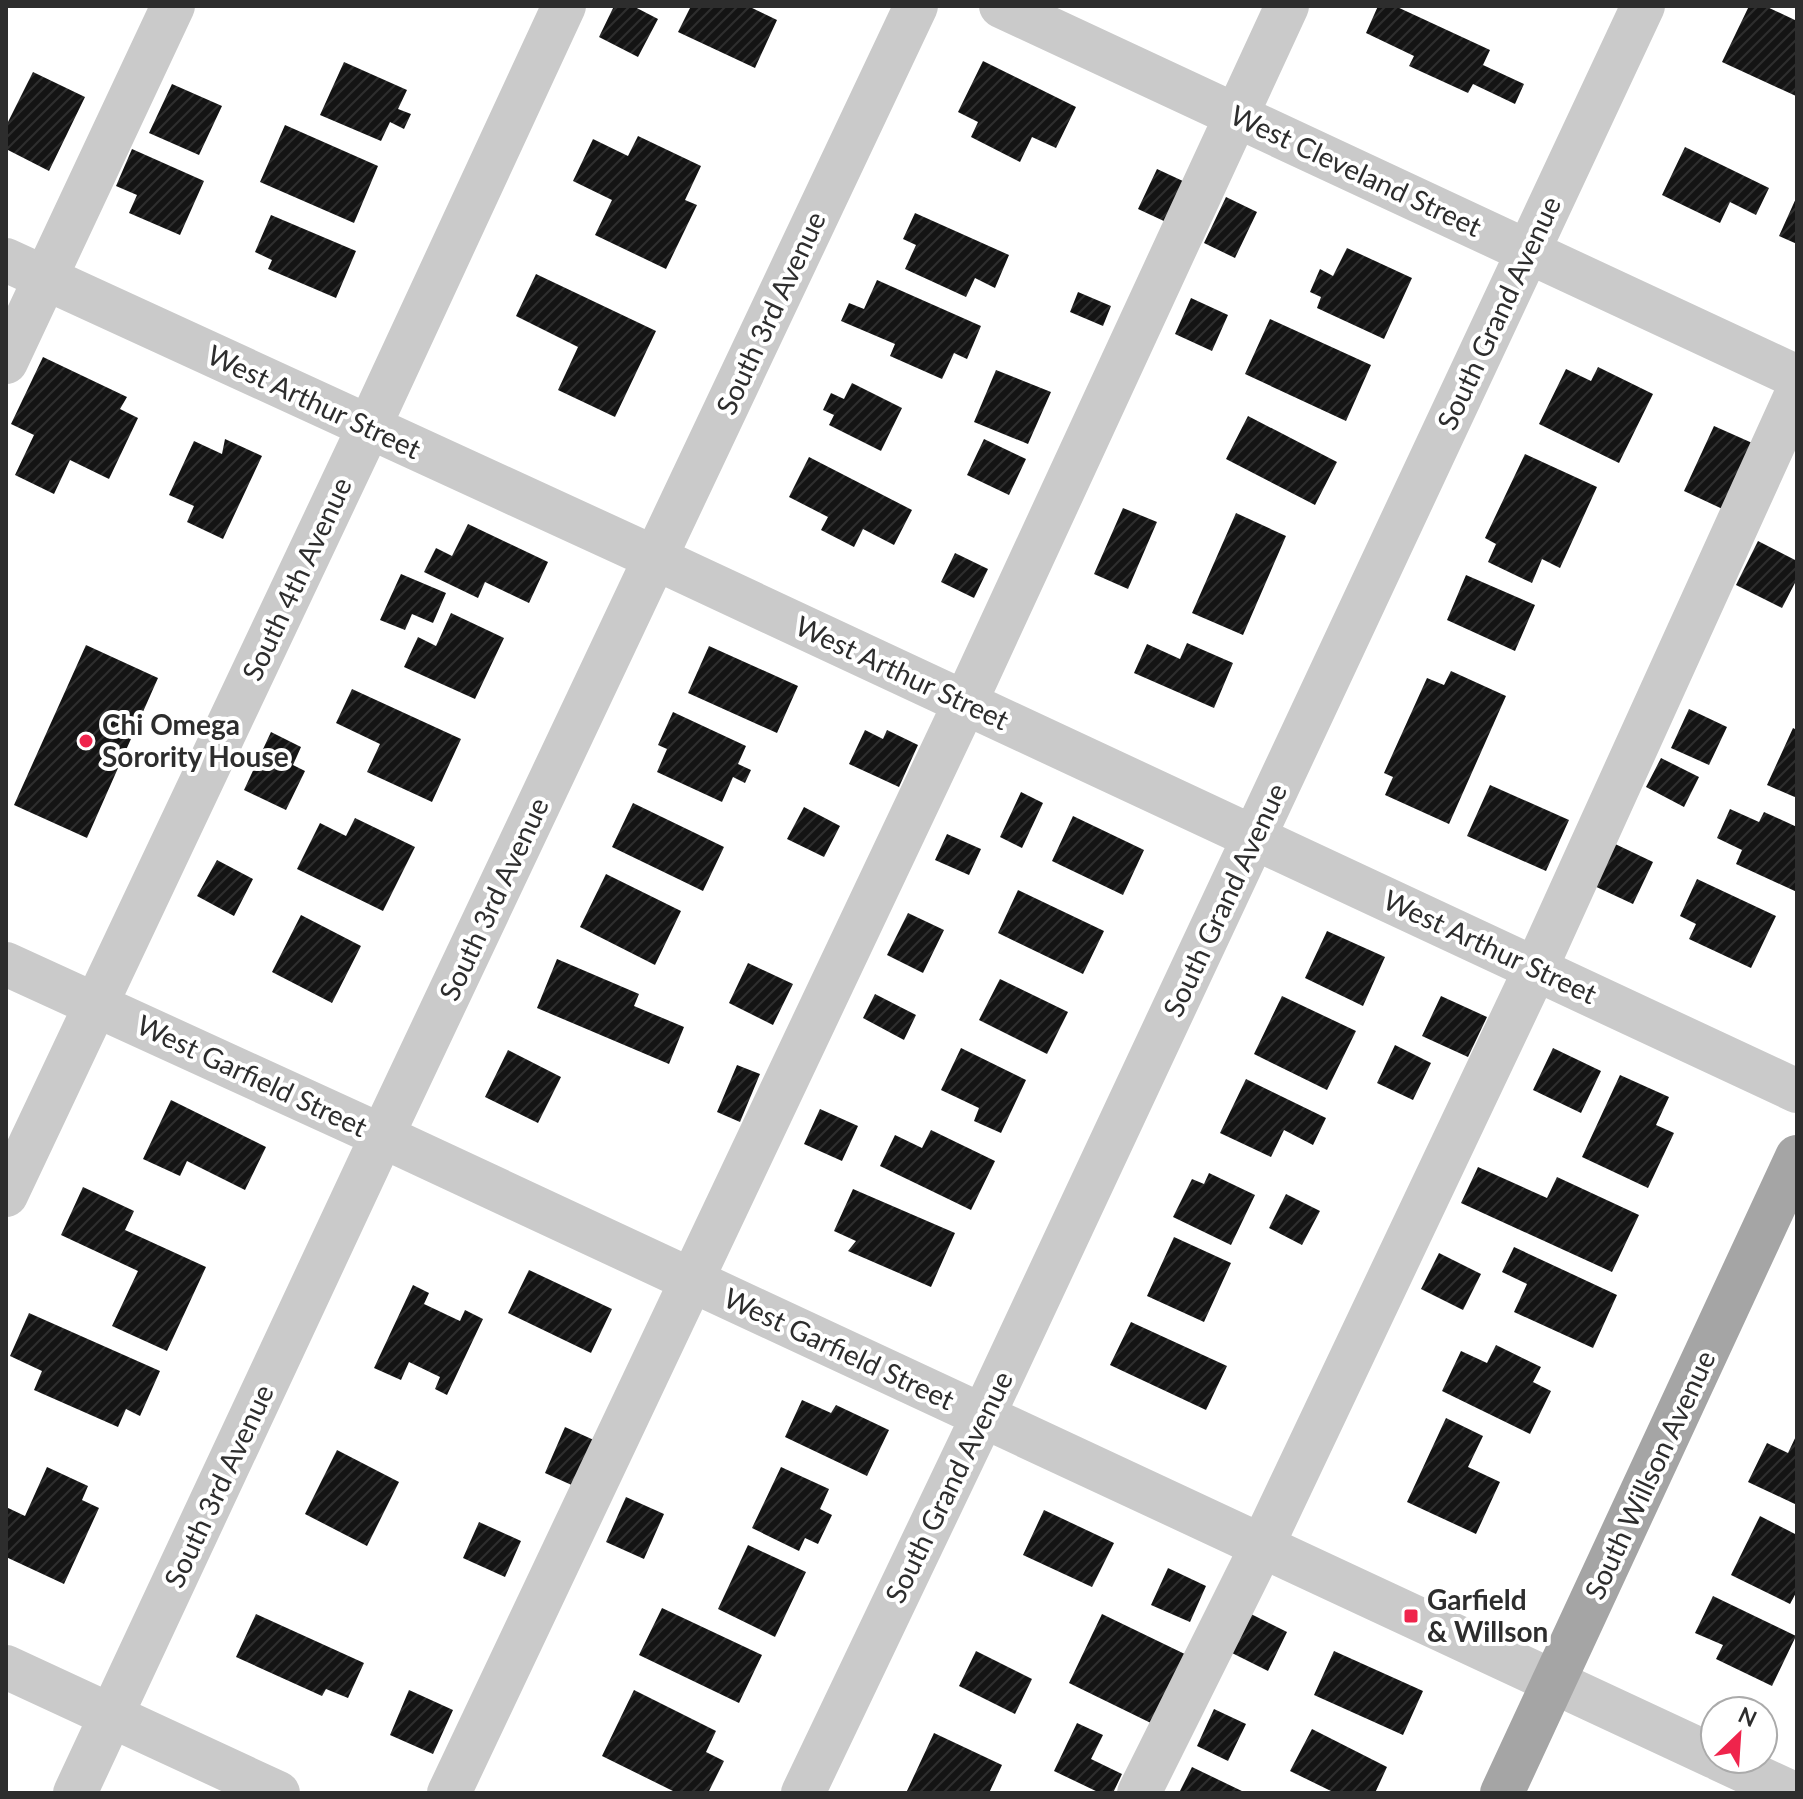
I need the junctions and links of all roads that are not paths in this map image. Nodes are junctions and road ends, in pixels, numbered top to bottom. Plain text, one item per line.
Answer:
1 (173, 6) edge
2 (564, 6) edge
3 (916, 6) edge
4 (1001, 6) edge
5 (1287, 6) edge
6 (1643, 6) edge
7 (1237, 116) junction
8 (1528, 252) junction
9 (6, 260) edge
10 (46, 278) junction
11 (6, 362) edge
12 (1797, 377) edge
13 (1797, 393) edge
14 (369, 427) junction
15 (655, 558) junction
16 (965, 703) junction
17 (1255, 837) junction
18 (6, 964) edge
19 (1536, 968) junction
20 (95, 1005) junction
21 (1797, 1091) edge
22 (382, 1136) junction
23 (1797, 1157) edge
24 (6, 1195) edge
25 (692, 1280) junction
26 (983, 1416) junction
27 (1262, 1546) junction
28 (6, 1667) edge
29 (1555, 1683) junction
30 (112, 1716) junction
31 (1699, 1750) edge
32 (1753, 1775) edge
33 (75, 1793) edge
34 (278, 1793) edge
35 (449, 1793) edge
36 (803, 1793) edge
37 (1139, 1793) edge
38 (1502, 1793) edge
39 (1792, 1793) edge

1 - 10 street
2 - 14 street, South 4th Avenue
3 - 15 street, South 3rd Avenue
4 - 7 street, West Cleveland Street
5 - 7 street
6 - 8 street, South Grand Avenue
7 - 8 street, West Cleveland Street
7 - 16 street
8 - 12 street, West Cleveland Street
8 - 17 street, South Grand Avenue
9 - 10 street, West Arthur Street
10 - 11 street
10 - 14 street, West Arthur Street
13 - 19 street
14 - 15 street, West Arthur Street
14 - 20 street, South 4th Avenue
15 - 16 street, West Arthur Street
15 - 22 street, South 3rd Avenue
16 - 17 street, West Arthur Street
16 - 25 street
17 - 19 street, West Arthur Street
17 - 26 street, South Grand Avenue
18 - 20 street, West Garfield Street
19 - 21 street, West Arthur Street
19 - 27 street
20 - 22 street, West Garfield Street
20 - 24 street, South 4th Avenue
22 - 25 street, West Garfield Street
22 - 30 street, South 3rd Avenue
23 - 29 main road, South Willson Avenue
25 - 26 street, West Garfield Street
25 - 35 street
26 - 27 street, West Garfield Street
26 - 36 street, South Grand Avenue
27 - 29 street, West Garfield Street
27 - 37 street
28 - 30 street
29 - 31 street, West Garfield Street
29 - 38 main road, South Willson Avenue
30 - 33 street, South 3rd Avenue
30 - 34 street
32 - 39 street, West Garfield Street

